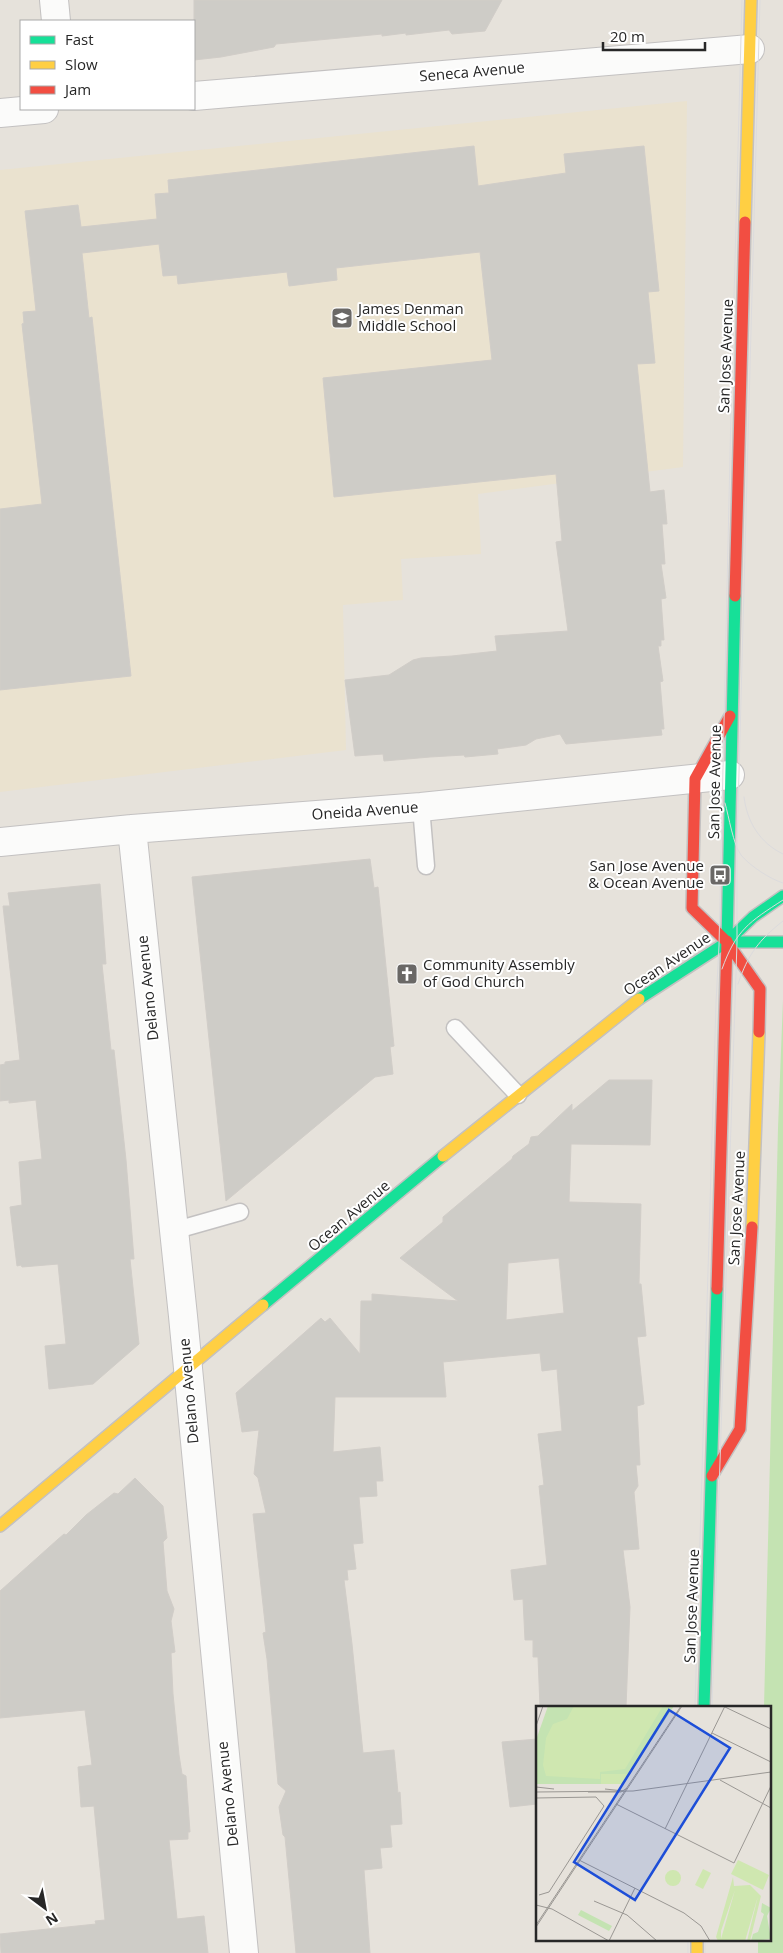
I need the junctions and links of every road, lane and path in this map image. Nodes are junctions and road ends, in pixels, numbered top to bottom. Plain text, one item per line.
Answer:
1 (54, 0) edge
2 (751, 0) edge
3 (56, 20) edge
4 (750, 48) junction
5 (195, 96) edge
6 (33, 110) edge
7 (0, 113) edge
8 (732, 712) junction
9 (730, 775) junction
10 (695, 779) junction
11 (421, 807) junction
12 (132, 829) junction
13 (0, 842) edge
14 (426, 866) dead end
15 (783, 896) edge
16 (726, 942) junction
17 (783, 942) edge
18 (455, 1028) dead end
19 (518, 1095) junction
20 (240, 1212) dead end
21 (173, 1231) junction
22 (187, 1369) junction
23 (711, 1477) junction
24 (0, 1526) edge
25 (704, 1706) edge
26 (698, 1940) edge
27 (244, 1953) edge
28 (697, 1953) edge

1 - 3 street
2 - 4 main road, San Jose Avenue
4 - 5 street, Seneca Avenue
4 - 8 main road, San Jose Avenue
6 - 7 street
8 - 9 main road, San Jose Avenue
8 - 10 main road, San Jose Avenue
9 - 10 street, Oneida Avenue
9 - 16 main road, San Jose Avenue
10 - 11 street, Oneida Avenue
10 - 16 main road, San Jose Avenue
11 - 12 street, Oneida Avenue
11 - 14 lane
12 - 13 street, Oneida Avenue
12 - 21 street, Delano Avenue
15 - 16 main road, Ocean Avenue
16 - 17 main road, Ocean Avenue
16 - 19 main road, Ocean Avenue
16 - 23 main road, San Jose Avenue
16 - 23 main road, San Jose Avenue
18 - 19 lane
19 - 22 main road, Ocean Avenue
20 - 21 lane
21 - 22 street, Delano Avenue
22 - 24 main road, Ocean Avenue
22 - 27 street, Delano Avenue
23 - 25 main road, San Jose Avenue
26 - 28 main road

